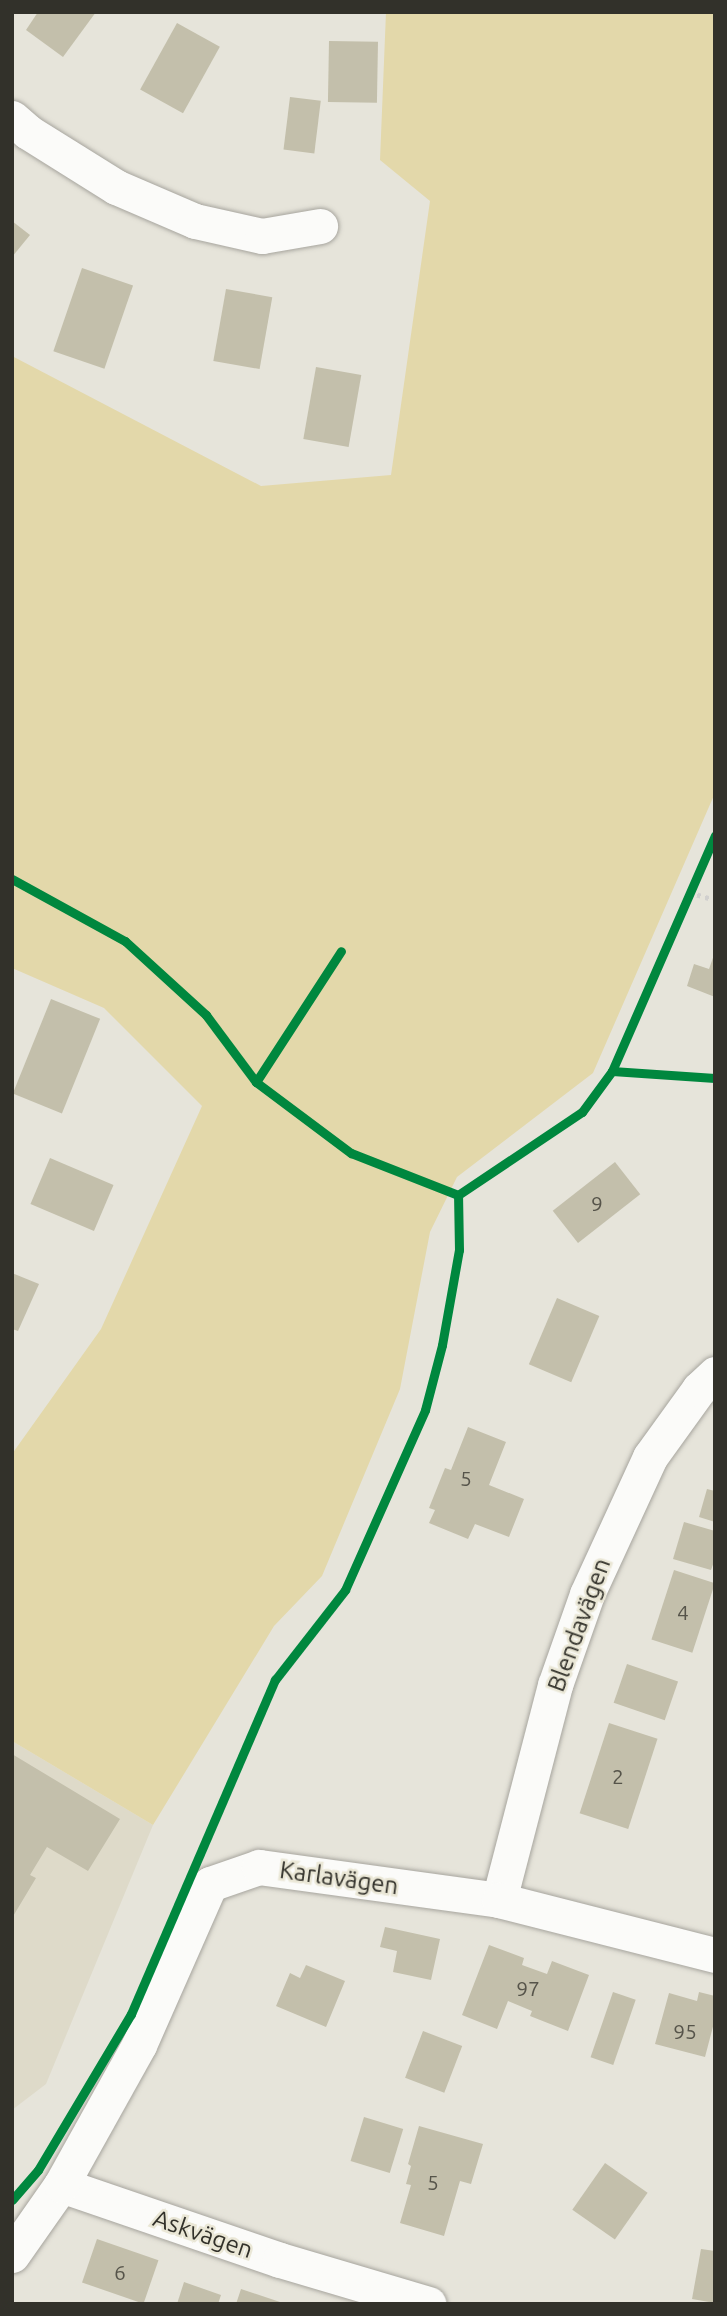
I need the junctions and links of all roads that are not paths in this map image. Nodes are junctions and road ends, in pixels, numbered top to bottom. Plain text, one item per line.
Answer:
1 (12, 118) edge
2 (320, 226) dead end
3 (715, 1374) edge
4 (499, 1900) junction
5 (715, 1955) edge
6 (61, 2185) junction
7 (12, 2255) edge
8 (429, 2304) edge

1 - 2 street
3 - 4 street, Blendavägen
4 - 5 street, Karlavägen
4 - 6 street, Karlavägen
6 - 7 street
6 - 8 street, Askvägen

